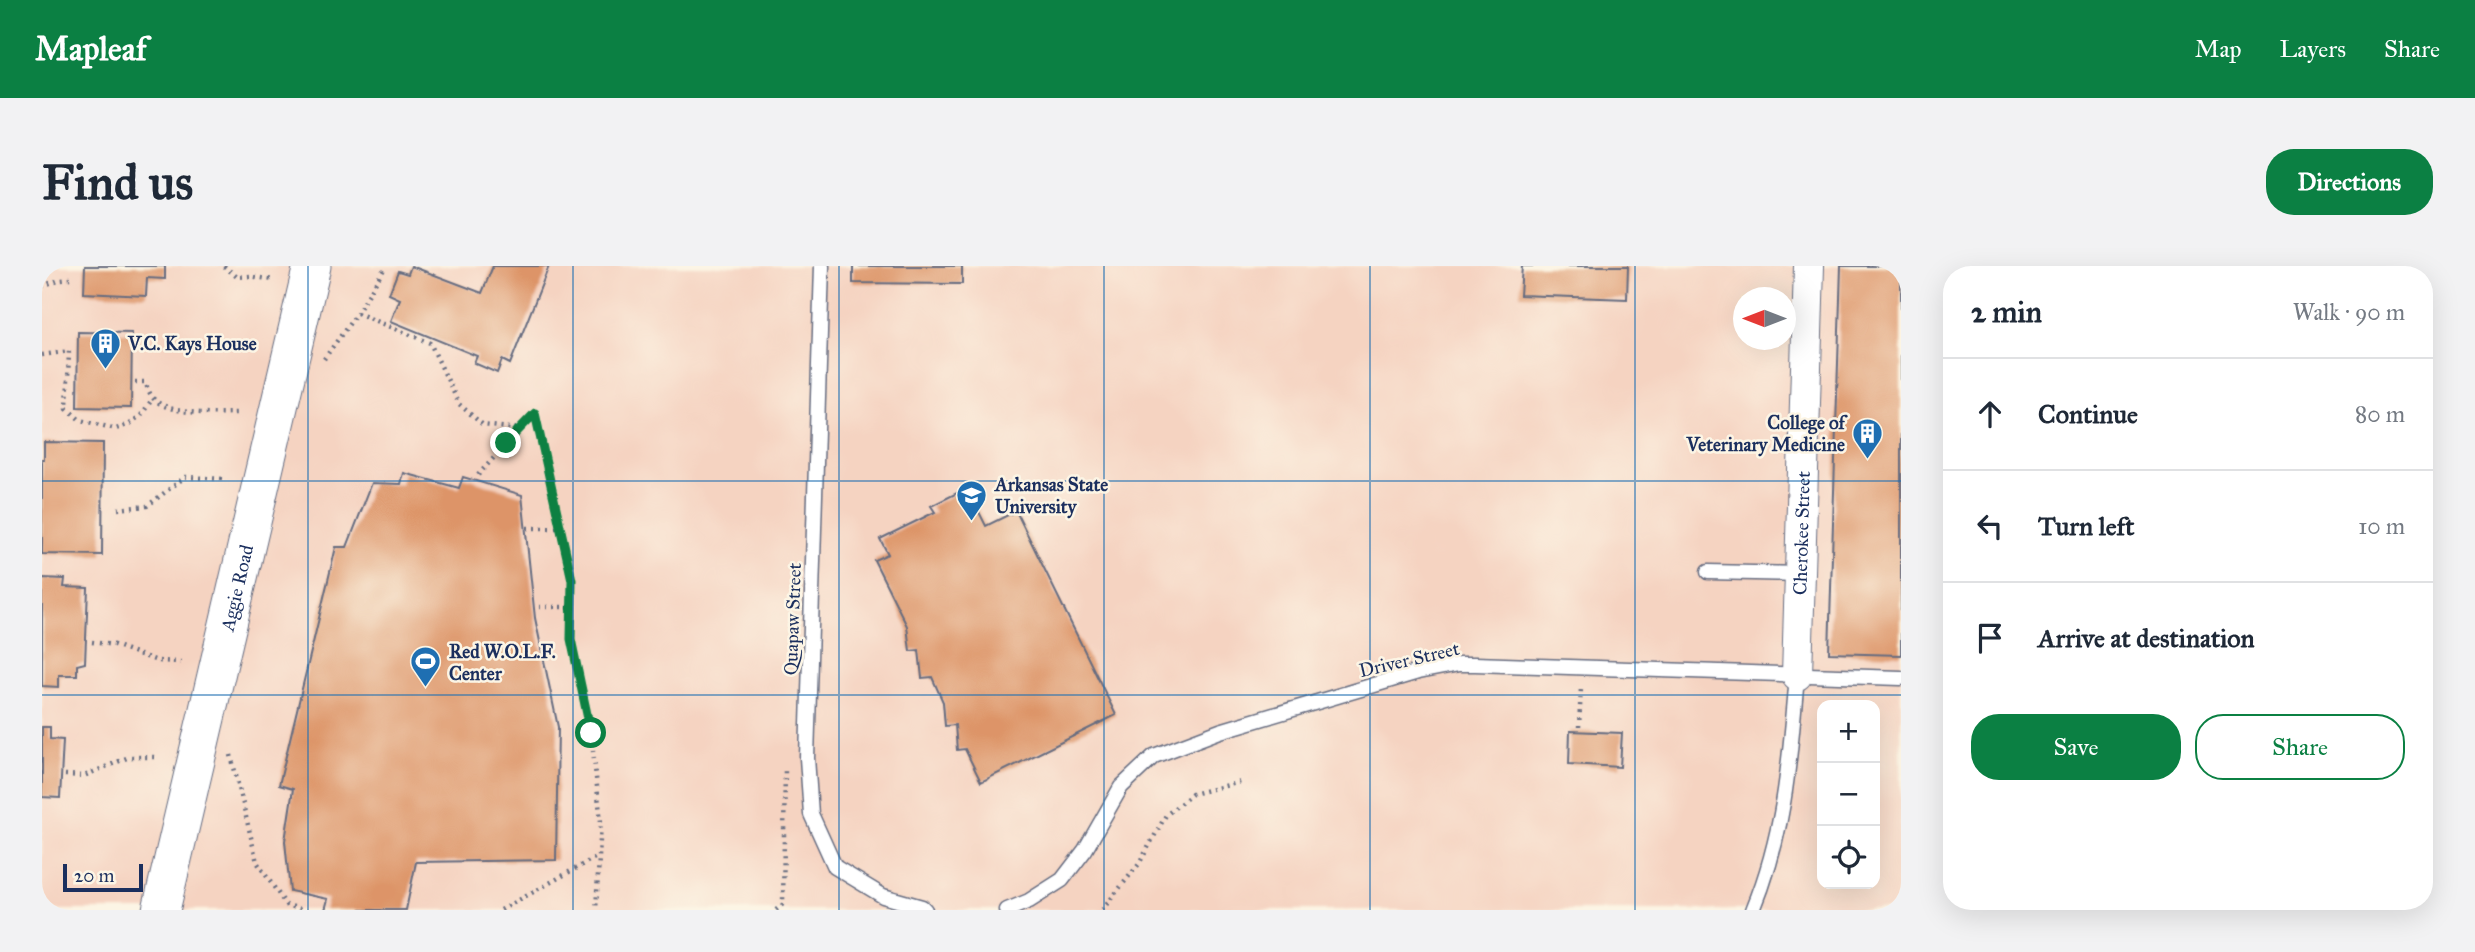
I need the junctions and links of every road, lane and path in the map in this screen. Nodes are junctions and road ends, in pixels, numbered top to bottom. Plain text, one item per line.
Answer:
1 (224, 266) edge
2 (312, 266) edge
3 (386, 266) edge
4 (821, 266) edge
5 (1809, 266) edge
6 (70, 278) dead end
7 (273, 280) dead end
8 (42, 286) edge
9 (357, 313) junction
10 (42, 355) edge
11 (319, 366) dead end
12 (135, 382) dead end
13 (153, 398) junction
14 (239, 414) dead end
15 (519, 429) junction
16 (478, 475) dead end
17 (223, 479) dead end
18 (118, 509) dead end
19 (527, 528) dead end
20 (561, 528) junction
21 (1708, 572) dead end
22 (1800, 574) junction
23 (538, 607) dead end
24 (571, 607) junction
25 (92, 642) dead end
26 (181, 662) dead end
27 (1581, 669) junction
28 (1797, 675) junction
29 (1901, 678) edge
30 (1579, 727) dead end
31 (230, 748) dead end
32 (159, 757) dead end
33 (65, 775) dead end
34 (1245, 780) dead end
35 (599, 856) junction
36 (161, 910) edge
37 (305, 910) edge
38 (501, 910) edge
39 (597, 910) edge
40 (925, 910) edge
41 (1007, 910) edge
42 (1102, 910) edge
43 (1753, 910) edge

1 - 7 path
2 - 36 street, Aggie Road
3 - 9 path
4 - 40 lane, Quapaw Street
5 - 22 street, Cherokee Street
6 - 8 path
9 - 11 path
9 - 15 path
10 - 13 path
12 - 13 path
13 - 14 path
15 - 16 path
15 - 20 path
17 - 18 path
19 - 20 path
20 - 24 path
21 - 22 lane
22 - 28 street, Cherokee Street
23 - 24 path
24 - 35 path
25 - 26 path
27 - 28 lane, Driver Street
27 - 30 path
27 - 41 lane, Driver Street
28 - 29 lane, Driver Street
28 - 43 lane
31 - 37 path
32 - 33 path
34 - 42 path
35 - 38 path
35 - 39 path

